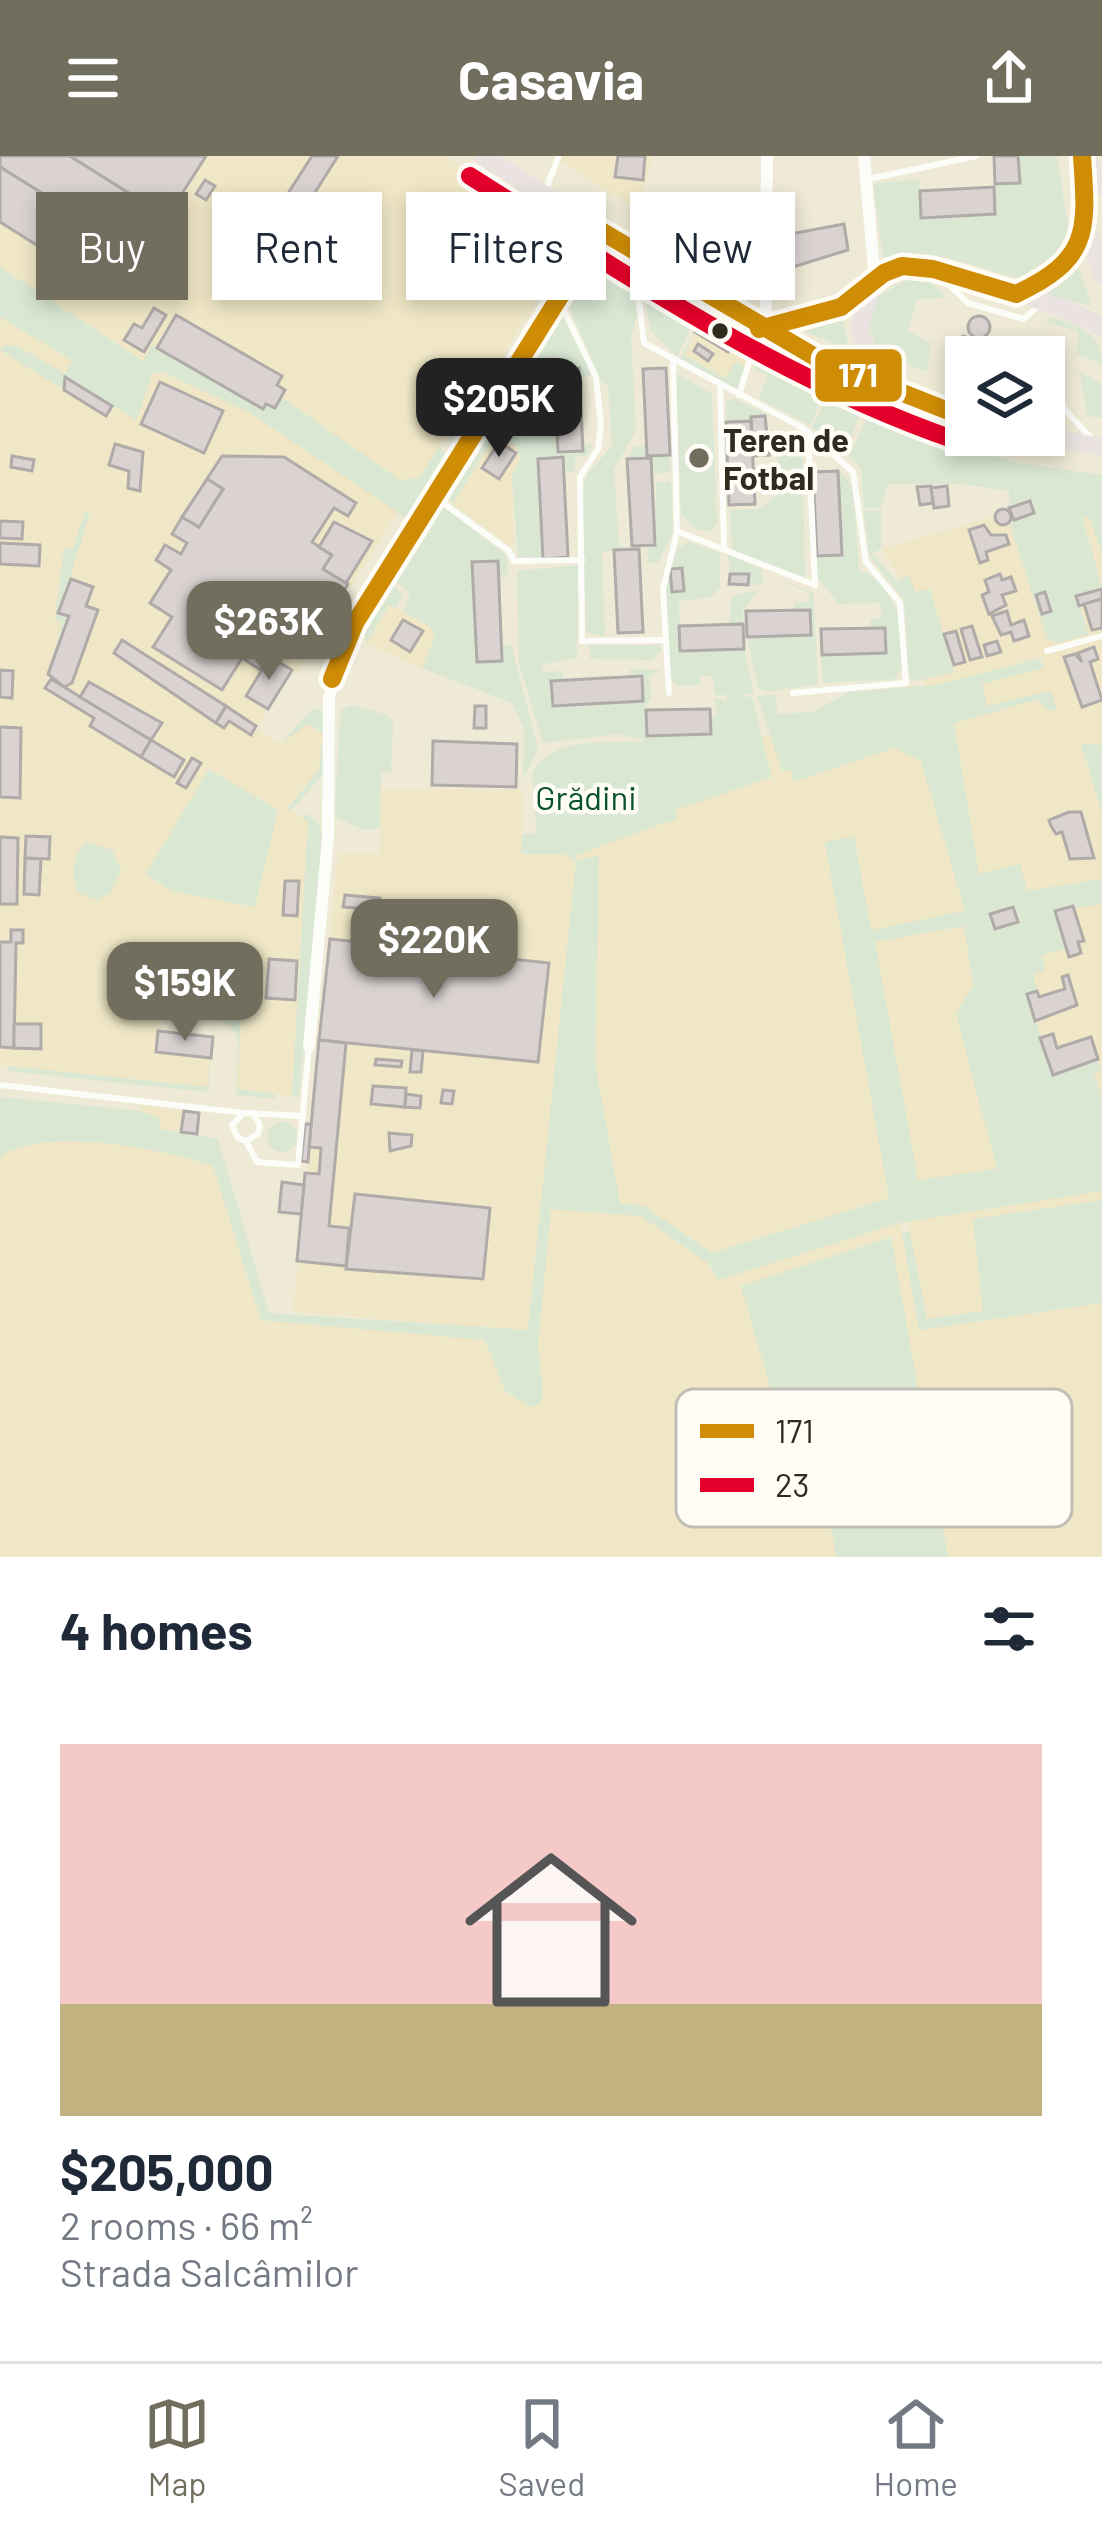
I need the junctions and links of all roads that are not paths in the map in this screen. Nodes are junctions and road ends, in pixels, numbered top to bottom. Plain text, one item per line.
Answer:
1 (483, 156) edge
2 (559, 156) edge
3 (767, 156) edge
4 (864, 156) edge
5 (976, 156) edge
6 (1084, 156) edge
7 (865, 180) junction
8 (1102, 187) edge
9 (541, 192) edge
10 (545, 192) edge
11 (1088, 225) junction
12 (933, 269) junction
13 (1102, 275) edge
14 (875, 281) junction
15 (1016, 294) junction
16 (557, 300) edge
17 (559, 300) edge
18 (639, 300) edge
19 (713, 300) edge
20 (1042, 303) junction
21 (1102, 327) edge
22 (759, 329) junction
23 (673, 360) junction
24 (720, 385) junction
25 (886, 392) junction
26 (740, 394) junction
27 (945, 400) edge
28 (932, 408) junction
29 (1065, 410) edge
30 (945, 412) edge
31 (808, 431) junction
32 (1065, 441) edge
33 (1100, 447) edge
34 (434, 496) junction
35 (677, 532) junction
36 (724, 548) junction
37 (582, 560) junction
38 (1102, 636) edge
39 (666, 640) junction
40 (1047, 651) dead end
41 (669, 693) dead end
42 (793, 693) dead end
43 (310, 1046) joint
44 (0, 1085) edge
45 (216, 1111) junction
46 (248, 1114) junction
47 (303, 1117) junction
48 (232, 1126) junction
49 (247, 1141) junction

1 - 9 main road
2 - 10 lane
3 - 22 street
4 - 7 street
5 - 7 lane
6 - 8 main road
6 - 11 main road
7 - 14 street
11 - 13 main road
11 - 15 main road
12 - 14 main road
12 - 15 main road
12 - 20 lane
14 - 22 main road
14 - 25 main road
15 - 20 main road
16 - 34 street
17 - 37 lane
18 - 23 lane
19 - 22 main road
20 - 21 main road
22 - 25 main road
22 - 26 lane
23 - 24 lane
23 - 35 lane
24 - 26 lane
24 - 36 lane
25 - 28 main road
26 - 31 lane
27 - 28 lane
28 - 30 main road
29 - 33 lane
31 - 36 lane
31 - 42 lane
32 - 33 main road
34 - 37 lane
34 - 43 street
35 - 36 lane
35 - 39 lane
37 - 39 lane
38 - 40 lane
39 - 41 lane
43 - 47 lane
44 - 45 lane
45 - 46 lane
45 - 48 lane
46 - 47 lane
46 - 48 lane
46 - 49 lane
47 - 49 lane
48 - 49 lane

